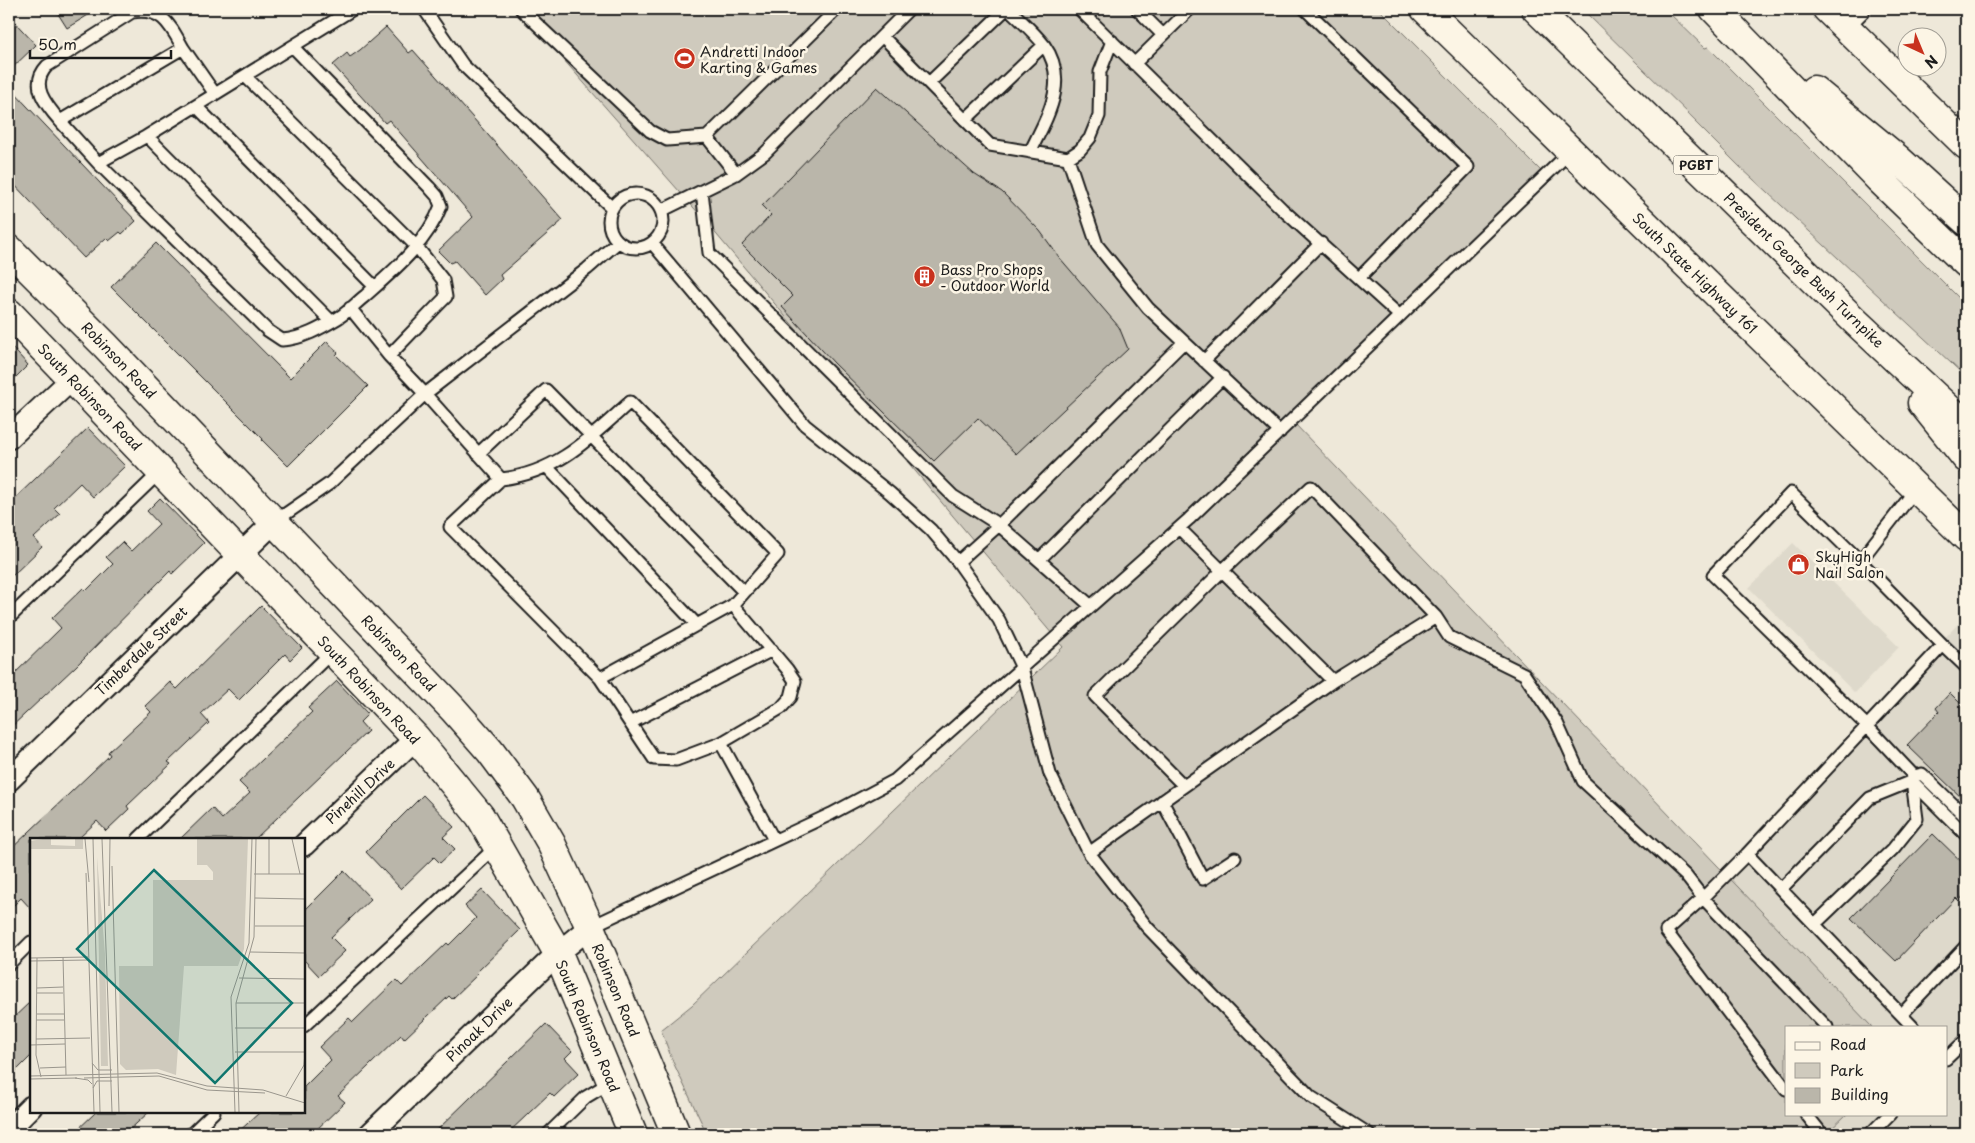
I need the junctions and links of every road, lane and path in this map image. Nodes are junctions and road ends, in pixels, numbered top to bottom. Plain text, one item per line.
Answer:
1 (353, 9) edge
2 (424, 9) edge
3 (521, 9) edge
4 (837, 9) edge
5 (909, 9) edge
6 (1007, 9) edge
7 (1079, 9) edge
8 (1138, 9) edge
9 (1190, 9) edge
10 (1305, 9) edge
11 (1425, 9) edge
12 (1536, 9) edge
13 (1714, 9) edge
14 (1843, 14) edge
15 (1163, 35) junction
16 (882, 36) junction
17 (1112, 42) junction
18 (1044, 45) junction
19 (293, 46) junction
20 (183, 48) junction
21 (1134, 64) junction
22 (246, 76) junction
23 (929, 83) junction
24 (215, 94) junction
25 (196, 106) junction
26 (966, 120) junction
27 (60, 121) junction
28 (147, 136) junction
29 (707, 137) junction
30 (1966, 145) edge
31 (1570, 151) junction
32 (1030, 152) junction
33 (1068, 158) junction
34 (98, 163) junction
35 (736, 174) junction
36 (702, 191) junction
37 (612, 208) junction
38 (661, 211) junction
39 (1966, 221) edge
40 (618, 242) junction
41 (652, 243) junction
42 (1321, 243) junction
43 (416, 247) junction
44 (9, 249) edge
45 (1966, 262) edge
46 (1359, 278) junction
47 (375, 287) junction
48 (350, 308) junction
49 (9, 312) edge
50 (1400, 316) junction
51 (331, 322) junction
52 (1856, 322) junction
53 (1184, 342) junction
54 (389, 356) junction
55 (1204, 361) junction
56 (1223, 377) junction
57 (73, 378) junction
58 (425, 394) junction
59 (1966, 425) edge
60 (1280, 432) junction
61 (592, 436) junction
62 (9, 438) edge
63 (478, 454) junction
64 (1966, 458) edge
65 (546, 467) junction
66 (161, 471) junction
67 (501, 479) junction
68 (1916, 489) junction
69 (274, 522) junction
70 (998, 525) junction
71 (1179, 528) junction
72 (1966, 537) edge
73 (240, 554) junction
74 (1039, 560) junction
75 (1860, 561) junction
76 (958, 562) junction
77 (1222, 571) junction
78 (744, 592) junction
79 (733, 606) junction
80 (1091, 606) junction
81 (1436, 617) junction
82 (9, 618) edge
83 (697, 625) junction
84 (1943, 645) junction
85 (772, 650) junction
86 (333, 652) junction
87 (1966, 667) edge
88 (1022, 668) junction
89 (600, 678) junction
90 (1332, 681) junction
91 (630, 723) junction
92 (1867, 726) junction
93 (416, 738) junction
94 (721, 743) junction
95 (1913, 779) junction
96 (9, 780) edge
97 (1184, 786) junction
98 (1162, 801) junction
99 (1966, 817) edge
100 (1966, 835) edge
101 (139, 838) edge
102 (774, 840) junction
103 (305, 844) edge
104 (497, 846) junction
105 (1089, 853) junction
106 (1747, 854) junction
107 (1236, 858) dead end
108 (1781, 889) junction
109 (1703, 898) junction
110 (1815, 924) junction
111 (590, 927) junction
112 (30, 943) edge
113 (1966, 946) edge
114 (558, 954) junction
115 (9, 964) edge
116 (1902, 1014) junction
117 (305, 1025) edge
118 (1825, 1026) edge
119 (1913, 1026) edge
120 (1966, 1040) edge
121 (1948, 1057) edge
122 (611, 1082) junction
123 (1785, 1088) edge
124 (30, 1107) edge
125 (213, 1113) edge
126 (1808, 1116) edge
127 (1888, 1116) edge
128 (9, 1129) edge
129 (191, 1134) edge
130 (370, 1134) edge
131 (548, 1134) edge
132 (633, 1134) edge
133 (676, 1134) edge
134 (1370, 1134) edge
135 (1822, 1134) edge
136 (1870, 1134) edge

1 - 19 lane
2 - 37 lane
3 - 29 lane
4 - 29 lane
5 - 16 lane
6 - 18 lane
6 - 23 lane
7 - 17 lane
8 - 15 lane
9 - 15 lane
10 - 46 lane
11 - 31 main road, South State Highway 161
12 - 52 main road, President George Bush Turnpike / PGBT
13 - 39 main road
13 - 45 main road
14 - 30 main road
15 - 21 lane
16 - 23 lane
16 - 35 lane
17 - 21 lane
17 - 33 lane
18 - 26 lane
18 - 32 lane
19 - 22 lane
19 - 43 lane
20 - 24 lane
20 - 27 lane
20 - 27 lane
21 - 42 lane
22 - 24 lane
22 - 43 lane
23 - 26 lane
24 - 25 lane
25 - 28 lane
25 - 47 lane
26 - 32 lane
27 - 34 lane
28 - 34 lane
28 - 51 lane
29 - 35 lane
31 - 50 lane
31 - 68 main road, South State Highway 161
32 - 33 lane
33 - 53 lane
34 - 51 lane
35 - 36 lane
36 - 38 lane
36 - 70 lane
37 - 38 lane
37 - 40 lane
38 - 41 lane
40 - 41 lane
40 - 58 lane
41 - 76 lane
42 - 46 lane
42 - 55 lane
43 - 47 lane
43 - 54 lane
44 - 69 main road, Robinson Road
46 - 50 lane
47 - 48 lane
48 - 51 lane
48 - 54 lane
49 - 57 main road, South Robinson Road
50 - 60 lane
52 - 59 main road, President George Bush Turnpike / PGBT
52 - 64 main road
53 - 55 lane
53 - 70 lane
54 - 58 lane
55 - 56 lane
56 - 60 lane
56 - 74 lane
57 - 62 street
57 - 66 main road, South Robinson Road
58 - 63 lane
58 - 69 lane
60 - 71 lane
61 - 63 lane
61 - 65 lane
61 - 78 lane
61 - 78 lane
63 - 67 lane
65 - 67 lane
65 - 83 lane
66 - 73 main road, South Robinson Road
66 - 82 lane
67 - 89 lane
68 - 72 main road, South State Highway 161
68 - 75 lane
69 - 73 street, Timberdale Street
69 - 111 main road, Robinson Road
70 - 74 lane
70 - 76 lane
71 - 77 lane
71 - 80 lane
73 - 86 main road, South Robinson Road
73 - 96 street, Timberdale Street
74 - 80 lane
75 - 84 lane
75 - 92 lane
76 - 88 lane
77 - 81 lane
77 - 90 lane
77 - 97 lane
78 - 79 lane
79 - 83 lane
79 - 85 lane
80 - 88 lane
81 - 90 lane
81 - 109 lane
83 - 89 lane
84 - 87 lane
84 - 92 lane
85 - 91 lane
85 - 94 lane
86 - 93 main road, South Robinson Road
86 - 101 lane
88 - 102 lane
88 - 105 lane
89 - 91 lane
90 - 97 lane
91 - 94 lane
92 - 95 lane
92 - 106 lane
93 - 103 street, Pinehill Drive
93 - 104 main road, South Robinson Road
94 - 102 lane
95 - 99 lane
95 - 100 lane
95 - 108 lane
95 - 110 lane
97 - 98 lane
98 - 105 lane
98 - 107 lane
102 - 111 lane
104 - 114 main road, South Robinson Road
104 - 117 lane
105 - 134 lane
106 - 108 lane
106 - 109 lane
108 - 110 lane
109 - 118 lane
109 - 123 lane
110 - 116 lane
111 - 114 street, Pinoak Drive
111 - 133 main road, Robinson Road
112 - 115 lane
113 - 116 lane
114 - 122 main road, South Robinson Road
114 - 130 street, Pinoak Drive
116 - 119 lane
120 - 121 lane
122 - 131 lane
122 - 132 main road, South Robinson Road
124 - 128 street
125 - 129 lane
126 - 135 lane
127 - 136 lane

